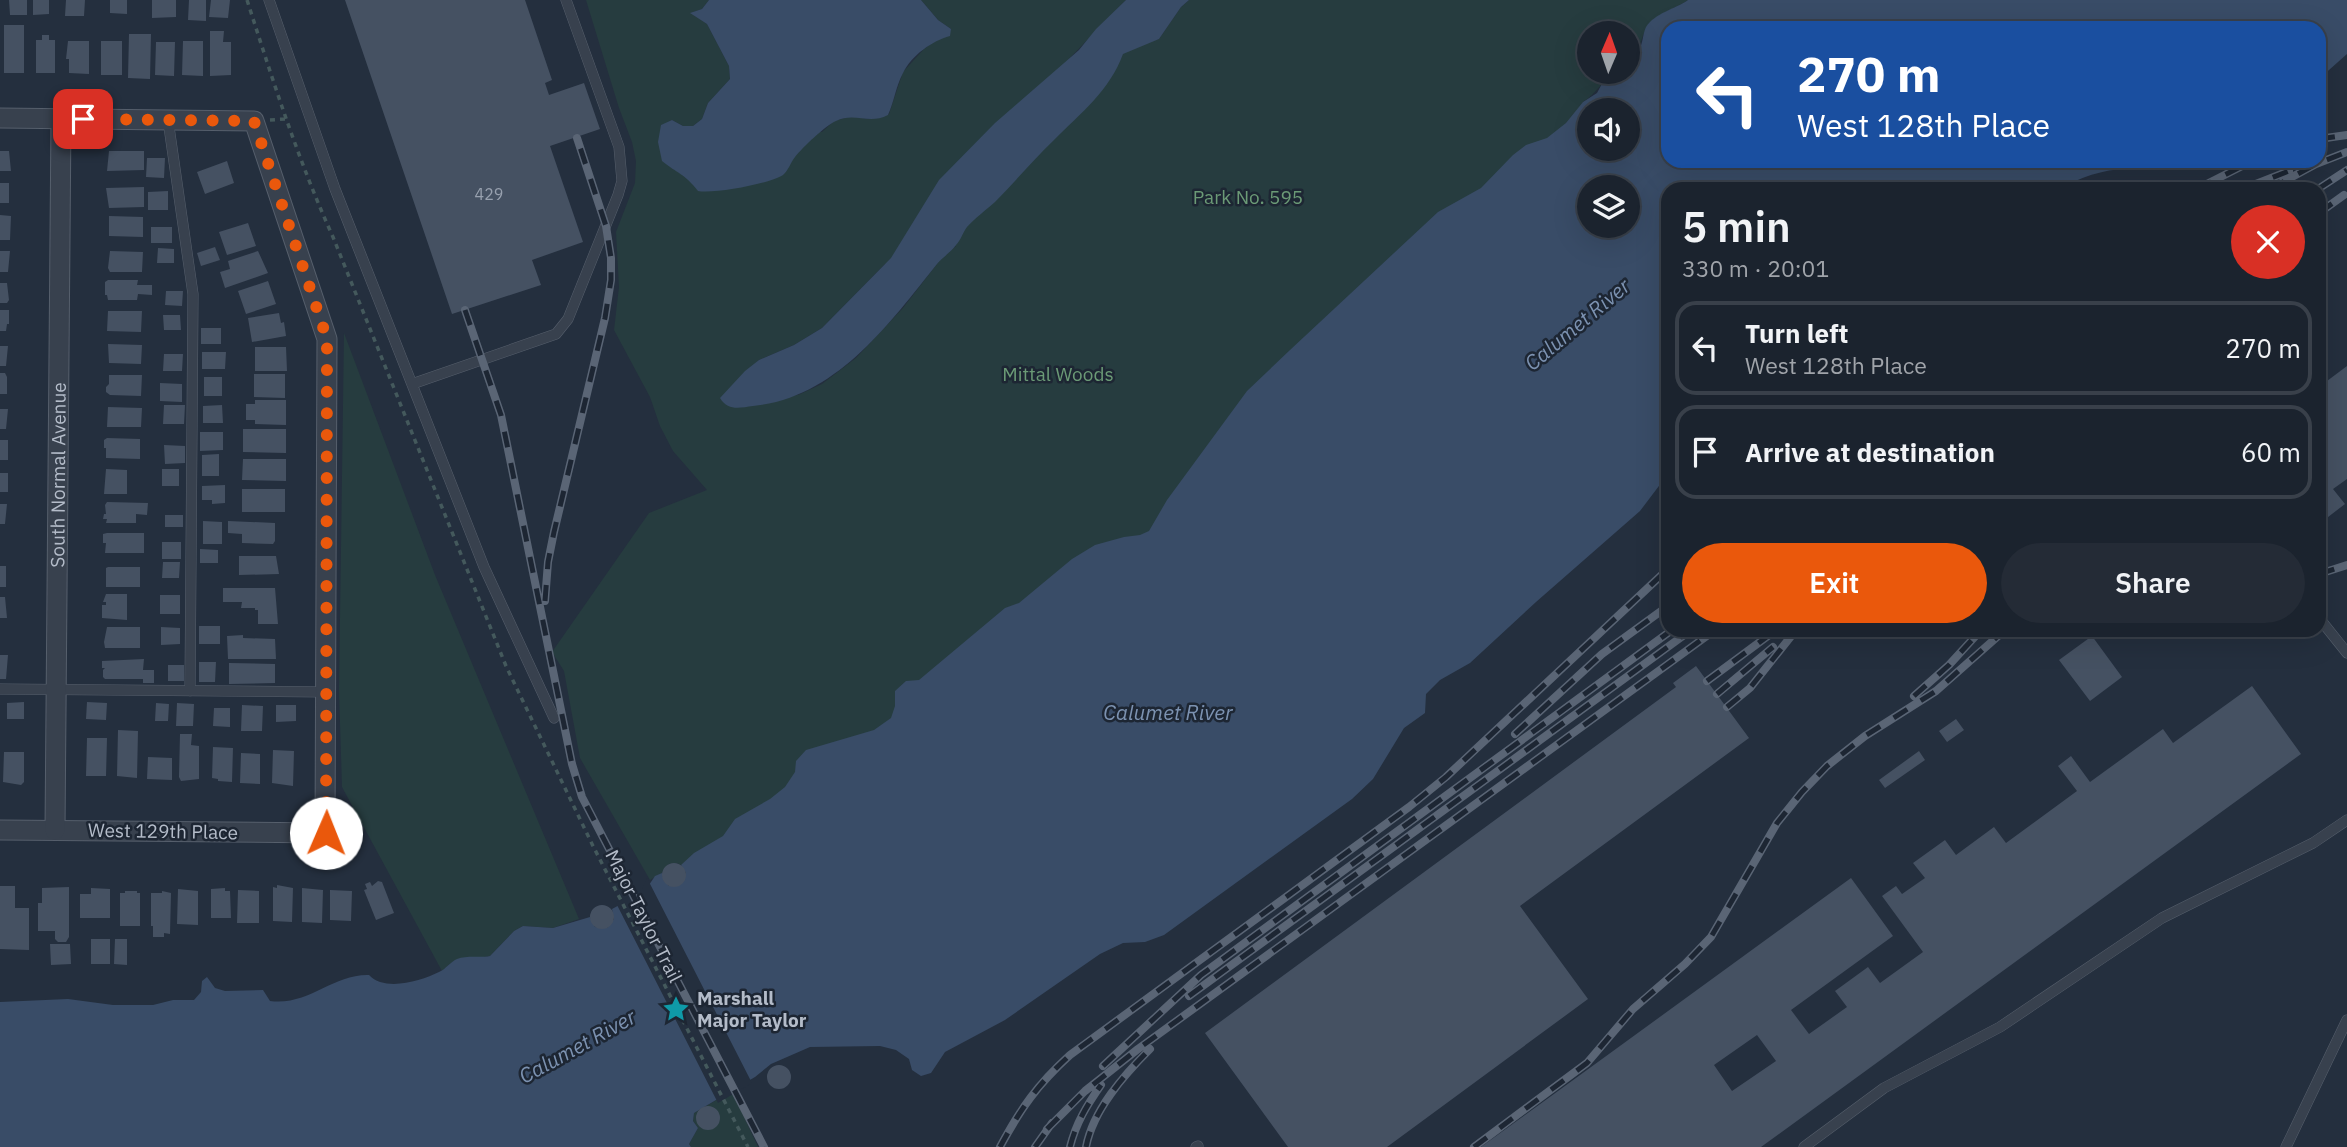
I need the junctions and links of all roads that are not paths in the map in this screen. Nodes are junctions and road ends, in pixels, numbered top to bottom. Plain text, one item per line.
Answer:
1 (269, 0) edge
2 (566, 0) edge
3 (0, 118) edge
4 (61, 119) junction
5 (168, 120) junction
6 (412, 384) junction
7 (2326, 627) edge
8 (2347, 653) edge
9 (0, 689) edge
10 (56, 689) junction
11 (190, 691) junction
12 (328, 692) junction
13 (554, 718) dead end
14 (2347, 820) edge
15 (0, 830) edge
16 (55, 830) junction
17 (2347, 1020) edge
18 (1804, 1147) edge
19 (2286, 1147) edge

1 - 6 lane
2 - 6 lane
3 - 4 street
4 - 5 street
4 - 10 street, South Normal Avenue
5 - 11 lane
5 - 12 street
6 - 13 lane
7 - 8 lane
9 - 10 lane
10 - 11 lane
10 - 16 street, South Normal Avenue
11 - 12 lane
12 - 16 street, West 129th Place
14 - 18 lane
15 - 16 street, West 129th Place
17 - 19 lane

